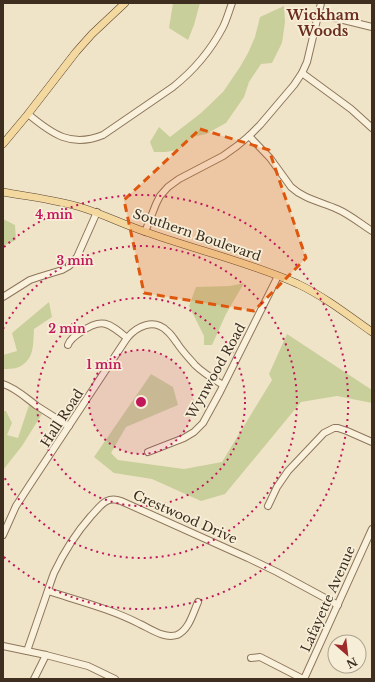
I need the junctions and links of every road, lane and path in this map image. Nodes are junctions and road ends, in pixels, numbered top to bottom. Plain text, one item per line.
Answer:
1 (125, 3) edge
2 (232, 3) edge
3 (321, 3) edge
4 (319, 14) junction
5 (372, 27) edge
6 (302, 72) junction
7 (28, 114) junction
8 (372, 128) edge
9 (249, 136) junction
10 (3, 144) edge
11 (3, 192) edge
12 (97, 212) junction
13 (372, 231) edge
14 (145, 232) junction
15 (278, 276) junction
16 (3, 298) edge
17 (372, 332) edge
18 (127, 338) junction
19 (68, 345) dead end
20 (3, 384) edge
21 (223, 385) junction
22 (69, 426) junction
23 (372, 442) edge
24 (148, 452) dead end
25 (268, 506) dead end
26 (372, 529) edge
27 (3, 535) edge
28 (370, 539) edge
29 (48, 591) junction
30 (198, 602) dead end
31 (338, 605) junction
32 (3, 646) edge
33 (27, 651) junction
34 (46, 655) junction
35 (251, 658) dead end
36 (34, 679) edge
37 (115, 679) edge
38 (303, 679) edge

1 - 7 main road
2 - 7 street
3 - 4 street
4 - 5 street
4 - 6 street
6 - 8 street
6 - 9 street
7 - 10 main road
9 - 13 street
9 - 14 street
11 - 12 main road, Southern Boulevard
12 - 14 main road, Southern Boulevard
12 - 16 street
14 - 15 main road, Southern Boulevard
15 - 17 main road, Southern Boulevard
15 - 21 street, Wynwood Road
18 - 19 street
18 - 21 street, Hall Road
18 - 22 street, Hall Road
20 - 22 street
21 - 24 street, Wynwood Road
22 - 27 street, Hall Road
23 - 25 street
26 - 28 street, Lafayette Avenue
28 - 31 street, Lafayette Avenue
29 - 30 street
29 - 31 street, Crestwood Drive
29 - 33 street, Crestwood Drive
31 - 38 street, Lafayette Avenue
32 - 33 street
33 - 34 street
34 - 36 street
34 - 37 street
35 - 38 street

